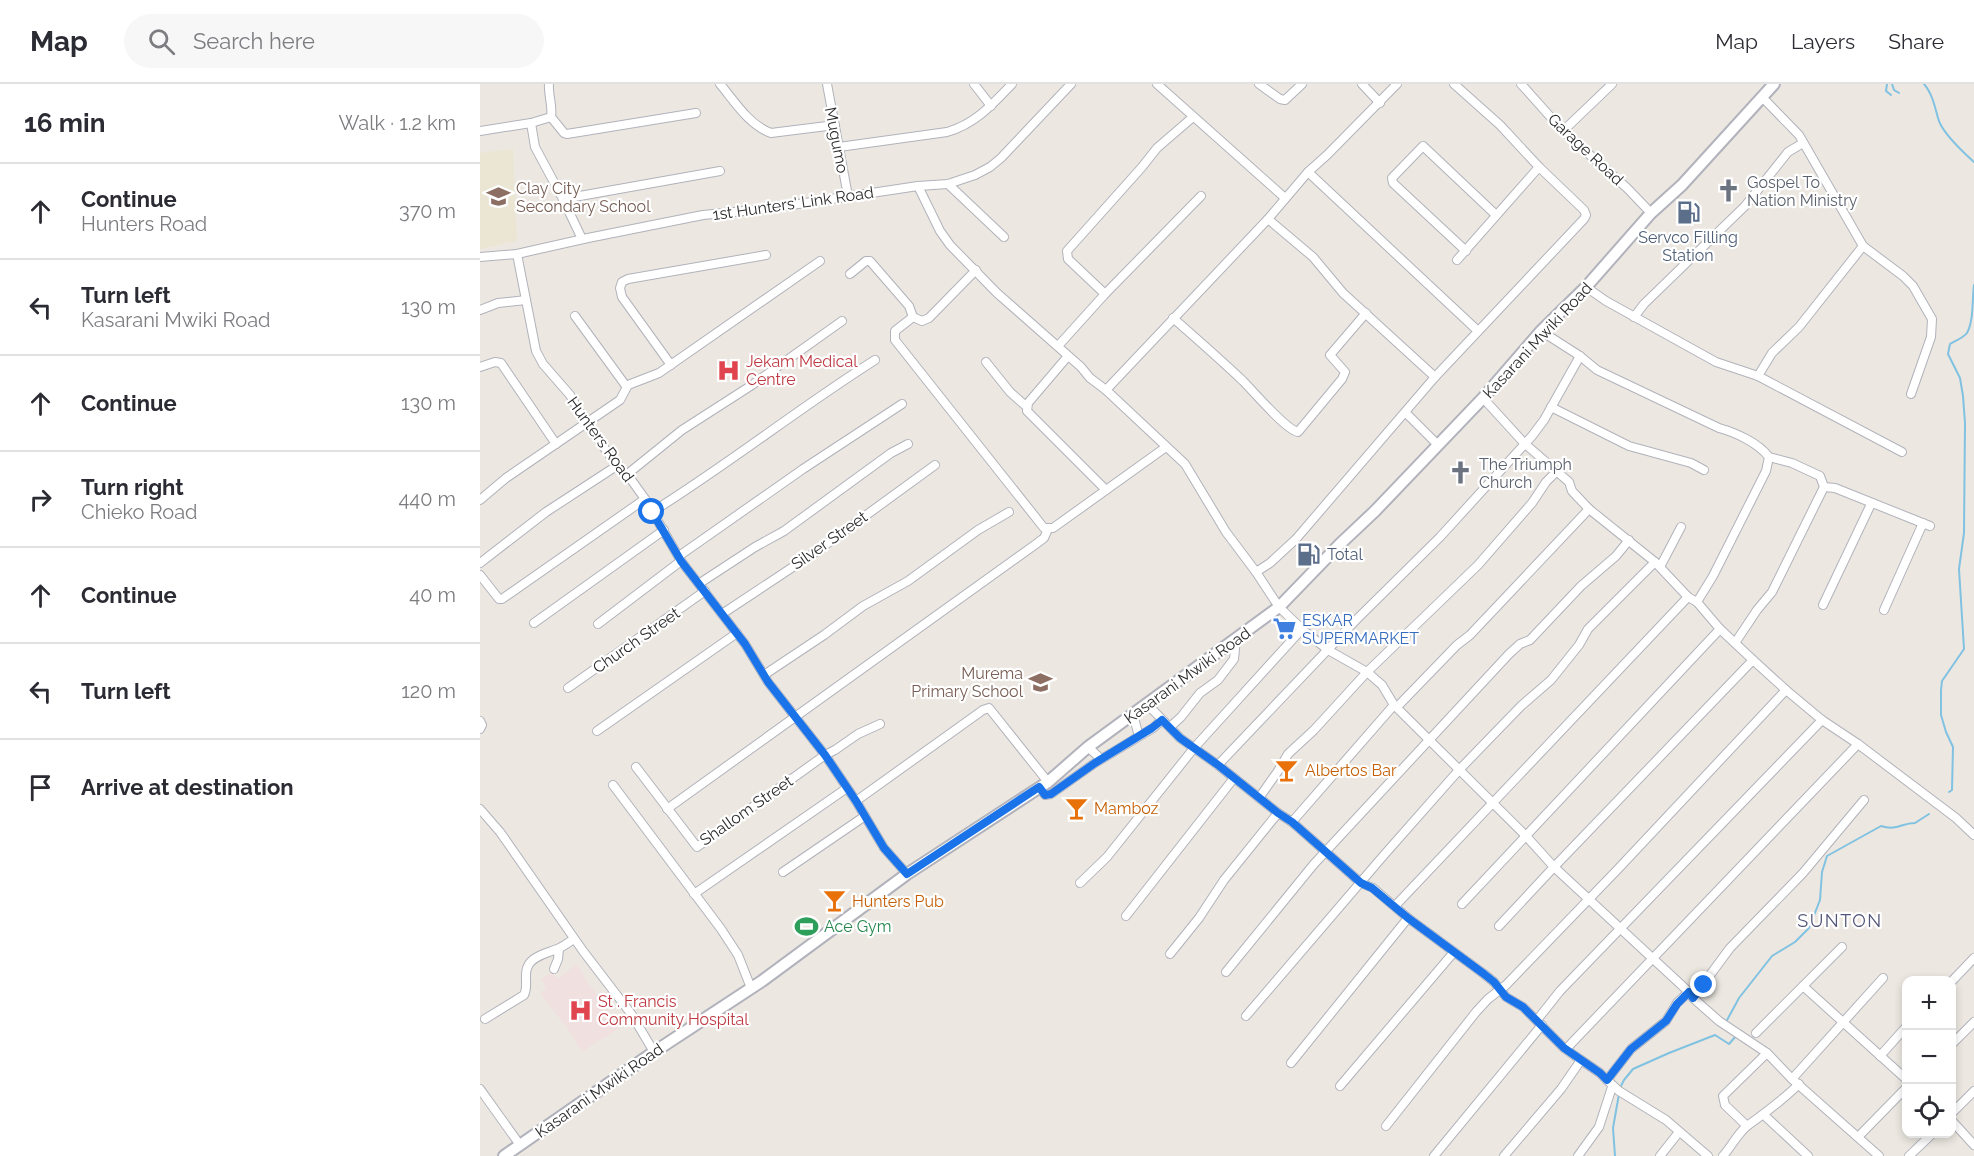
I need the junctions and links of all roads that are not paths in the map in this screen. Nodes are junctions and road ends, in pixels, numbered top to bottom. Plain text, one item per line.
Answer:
1 (549, 84) edge
2 (720, 84) edge
3 (827, 84) edge
4 (832, 84) edge
5 (974, 84) edge
6 (1012, 84) edge
7 (1071, 84) edge
8 (1157, 84) edge
9 (1259, 84) edge
10 (1302, 84) edge
11 (1362, 84) edge
12 (1396, 84) edge
13 (1454, 84) edge
14 (1521, 84) edge
15 (1612, 84) edge
16 (1774, 84) edge
17 (1763, 98) junction
18 (1380, 103) junction
19 (992, 106) junction
20 (696, 113) dead end
21 (551, 117) junction
22 (1192, 117) junction
23 (531, 123) junction
24 (835, 125) junction
25 (480, 131) edge
26 (1563, 131) junction
27 (1803, 143) junction
28 (839, 147) junction
29 (1539, 167) junction
30 (720, 171) dead end
31 (1308, 172) junction
32 (948, 184) junction
33 (918, 186) junction
34 (848, 196) junction
35 (1201, 196) dead end
36 (1285, 198) junction
37 (564, 199) junction
38 (1651, 213) junction
39 (1496, 215) junction
40 (1268, 219) junction
41 (1004, 237) dead end
42 (582, 239) junction
43 (1863, 246) junction
44 (1466, 251) junction
45 (517, 254) junction
46 (766, 255) dead end
47 (480, 258) edge
48 (1457, 260) dead end
49 (820, 261) dead end
50 (976, 270) junction
51 (850, 274) dead end
52 (1586, 287) junction
53 (1105, 294) junction
54 (526, 300) junction
55 (480, 310) edge
56 (1366, 313) junction
57 (574, 316) dead end
58 (912, 317) junction
59 (1634, 317) junction
60 (1173, 318) junction
61 (842, 321) dead end
62 (1478, 331) junction
63 (1541, 331) junction
64 (1058, 346) junction
65 (1068, 356) junction
66 (1580, 356) junction
67 (875, 360) dead end
68 (986, 362) dead end
69 (671, 365) junction
70 (480, 367) edge
71 (1758, 376) junction
72 (1435, 377) junction
73 (626, 386) junction
74 (1106, 390) junction
75 (1911, 394) dead end
76 (1483, 398) junction
77 (902, 404) dead end
78 (1027, 407) junction
79 (1551, 407) junction
80 (1406, 413) junction
81 (586, 423) junction
82 (1524, 443) junction
83 (556, 444) junction
84 (908, 444) dead end
85 (1438, 445) junction
86 (1166, 447) junction
87 (1902, 452) dead end
88 (1769, 457) junction
89 (618, 465) junction
90 (935, 465) dead end
91 (1704, 470) dead end
92 (1557, 471) junction
93 (625, 476) junction
94 (1824, 487) junction
95 (1106, 490) junction
96 (645, 499) junction
97 (480, 500) edge
98 (1871, 504) junction
99 (1589, 509) junction
100 (652, 512) junction
101 (1009, 512) dead end
102 (1681, 527) dead end
103 (1048, 529) junction
104 (664, 530) junction
105 (1629, 540) junction
106 (680, 558) junction
107 (480, 563) edge
108 (1658, 564) junction
109 (1256, 572) junction
110 (480, 575) edge
111 (700, 583) junction
112 (705, 591) junction
113 (1688, 597) junction
114 (1697, 602) junction
115 (1823, 605) dead end
116 (1279, 608) junction
117 (1884, 610) dead end
118 (722, 615) junction
119 (534, 622) dead end
120 (598, 624) dead end
121 (1720, 628) junction
122 (1302, 629) junction
123 (737, 633) junction
124 (1236, 639) junction
125 (1735, 643) junction
126 (1328, 650) junction
127 (1753, 660) junction
128 (1367, 672) junction
129 (764, 675) junction
130 (568, 688) dead end
131 (1786, 690) junction
132 (1148, 705) junction
133 (1395, 706) junction
134 (1133, 715) junction
135 (794, 717) junction
136 (1162, 720) junction
137 (1821, 720) junction
138 (480, 721) edge
139 (880, 724) dead end
140 (1170, 727) junction
141 (480, 729) edge
142 (597, 731) dead end
143 (1139, 736) junction
144 (1428, 740) junction
145 (1858, 744) junction
146 (1088, 747) junction
147 (1194, 748) junction
148 (825, 755) junction
149 (1075, 758) junction
150 (1101, 759) junction
151 (1218, 765) junction
152 (636, 767) dead end
153 (1085, 770) junction
154 (1459, 770) junction
155 (1234, 778) junction
156 (1044, 784) junction
157 (613, 785) dead end
158 (847, 788) junction
159 (1258, 798) junction
160 (1864, 800) dead end
161 (856, 801) junction
162 (1491, 803) junction
163 (480, 809) edge
164 (667, 809) junction
165 (1278, 813) junction
166 (865, 816) junction
167 (1292, 822) junction
168 (1974, 835) edge
169 (1526, 836) junction
170 (1326, 852) junction
171 (1554, 867) junction
172 (783, 872) dead end
173 (907, 874) junction
174 (1080, 883) dead end
175 (1361, 883) junction
176 (694, 894) junction
177 (1588, 898) junction
178 (1462, 904) dead end
179 (1395, 906) junction
180 (1126, 916) dead end
181 (1408, 918) junction
182 (1499, 926) dead end
183 (1620, 928) junction
184 (574, 939) junction
185 (1842, 946) dead end
186 (559, 949) junction
187 (1454, 952) junction
188 (1170, 954) dead end
189 (1652, 958) junction
190 (1974, 958) edge
191 (554, 969) dead end
192 (1226, 972) dead end
193 (1956, 977) edge
194 (1883, 978) dead end
195 (1803, 986) junction
196 (751, 988) junction
197 (1499, 990) junction
198 (1691, 995) junction
199 (1246, 1016) dead end
200 (485, 1019) dead end
201 (1539, 1022) junction
202 (1974, 1022) edge
203 (1843, 1023) junction
204 (1903, 1030) edge
205 (1756, 1033) dead end
206 (1956, 1040) edge
207 (1566, 1049) junction
208 (654, 1052) junction
209 (1767, 1053) junction
210 (1880, 1056) junction
211 (1581, 1060) junction
212 (1291, 1063) dead end
213 (1902, 1075) edge
214 (1796, 1081) junction
215 (1340, 1086) dead end
216 (1615, 1088) junction
217 (480, 1089) edge
218 (1974, 1091) edge
219 (1902, 1092) edge
220 (1956, 1109) edge
221 (1764, 1115) junction
222 (1956, 1125) edge
223 (1386, 1126) dead end
224 (1747, 1126) junction
225 (1679, 1132) junction
226 (1858, 1137) junction
227 (1928, 1138) edge
228 (520, 1145) junction
229 (1974, 1145) edge
230 (504, 1156) edge
231 (1434, 1156) edge
232 (1504, 1156) edge
233 (1578, 1156) edge
234 (1660, 1156) edge
235 (1708, 1156) edge
236 (1723, 1156) edge
237 (1808, 1156) edge
238 (1879, 1156) edge
239 (1909, 1156) edge

1 - 21 street
2 - 24 street
3 - 4 street
3 - 24 street, Mugumo
5 - 19 street
6 - 19 street
7 - 32 street, 1st Hunters' Link Road
8 - 22 street
9 - 10 street
11 - 18 street
12 - 18 street
13 - 29 street
14 - 26 street, Garage Road
15 - 26 street
16 - 17 main road, Kasarani Mwiki Road
17 - 27 street
17 - 38 main road, Kasarani Mwiki Road
18 - 31 street
19 - 28 street
20 - 21 street
21 - 23 street
22 - 36 street
22 - 53 street
23 - 25 street
23 - 37 street
24 - 28 street, Mugumo
26 - 38 street, Garage Road
27 - 43 street
27 - 59 street
28 - 34 street, Mugumo
29 - 39 street
29 - 62 street
30 - 37 street
31 - 36 street
31 - 62 street
32 - 33 street, 1st Hunters' Link Road
32 - 41 street
33 - 34 street, 1st Hunters' Link Road
33 - 50 street
34 - 42 street, 1st Hunters' Link Road
35 - 53 street
36 - 40 street
37 - 42 street
38 - 52 main road, Kasarani Mwiki Road
39 - 44 street
39 - 44 street
40 - 56 street
40 - 60 street
42 - 45 street, 1st Hunters' Link Road
43 - 71 street
43 - 75 street
44 - 48 street
45 - 47 street, 1st Hunters' Link Road
45 - 54 street, Hunters Road
46 - 69 street
49 - 69 street
50 - 58 street
50 - 64 street
51 - 58 street
52 - 59 street
52 - 63 main road, Kasarani Mwiki Road
53 - 64 street
54 - 55 street
54 - 81 street, Hunters Road
56 - 60 street
56 - 72 street
57 - 73 street
58 - 103 street
59 - 71 street
60 - 74 street
61 - 93 street
62 - 72 street
63 - 66 street
63 - 76 main road, Kasarani Mwiki Road
64 - 65 street
65 - 74 street
65 - 78 street
66 - 79 street
66 - 88 street
67 - 100 street
68 - 78 street
69 - 73 street
70 - 83 street
71 - 87 street
72 - 80 street
73 - 81 street
74 - 86 street
76 - 82 street
76 - 85 main road, Kasarani Mwiki Road
77 - 106 street
78 - 95 street
79 - 82 street
79 - 91 street
80 - 85 street
80 - 109 street
81 - 83 street
81 - 89 street, Hunters Road
82 - 92 street
82 - 126 street
83 - 97 street
84 - 111 street
85 - 116 main road, Kasarani Mwiki Road
86 - 95 street
86 - 109 street
88 - 94 street
88 - 114 street
89 - 93 street, Hunters Road
89 - 107 street
90 - 118 street, Silver Street
92 - 99 street
92 - 128 street
93 - 96 street, Hunters Road
94 - 98 street
94 - 125 street
95 - 103 street
96 - 100 street, Hunters Road
96 - 110 street
98 - 115 street
98 - 117 street
99 - 105 street
99 - 133 street
100 - 104 street, Hunters Road
101 - 129 street
102 - 108 street
103 - 135 street
104 - 106 street, Hunters Road
104 - 119 street
105 - 108 street
105 - 144 street
106 - 111 street, Hunters Road
106 - 120 street
108 - 113 street
108 - 154 street
109 - 116 street
111 - 112 street, Hunters Road
112 - 118 street, Hunters Road
112 - 130 street, Church Street
113 - 114 street
113 - 162 street
114 - 121 street
116 - 122 street
116 - 124 main road, Kasarani Mwiki Road
118 - 123 street, Hunters Road
121 - 125 street
121 - 169 street
122 - 126 street
122 - 147 street
123 - 129 street, Hunters Road
123 - 142 street
124 - 132 main road, Kasarani Mwiki Road
124 - 140 street
125 - 127 street
126 - 128 street
126 - 151 street
127 - 131 street
127 - 171 street
128 - 133 street
128 - 159 street
129 - 135 street, Hunters Road
131 - 137 street
131 - 177 street
132 - 134 main road, Kasarani Mwiki Road
132 - 136 street
133 - 144 street
133 - 167 street
134 - 143 street
134 - 146 main road, Kasarani Mwiki Road
135 - 148 street, Hunters Road
135 - 164 street
136 - 140 street
136 - 143 street
137 - 145 street
137 - 183 street
138 - 141 street
139 - 148 street, Shallom Street
140 - 147 street
143 - 150 street
144 - 154 street
144 - 170 street
145 - 168 street
145 - 189 street
146 - 149 main road, Kasarani Mwiki Road
146 - 150 street
147 - 151 street
147 - 174 street
148 - 158 street, Hunters Road
148 - 164 street, Shallom Street
149 - 153 street
149 - 156 main road, Kasarani Mwiki Road
150 - 153 street
151 - 155 street
152 - 164 street, Shallom Street
153 - 156 street
154 - 162 street
154 - 175 street
155 - 159 street
155 - 180 street
156 - 161 street
156 - 173 main road, Kasarani Mwiki Road
157 - 176 street
158 - 161 street, Hunters Road
158 - 176 street
159 - 165 street
160 - 198 street
161 - 166 street, Hunters Road
162 - 169 street
162 - 179 street
163 - 184 street
165 - 167 street
165 - 188 street
166 - 172 street
166 - 173 street, Hunters Road
167 - 170 street
169 - 171 street
169 - 178 street
170 - 175 street
170 - 192 street
171 - 177 street
171 - 182 street
173 - 196 main road, Kasarani Mwiki Road
175 - 179 street
175 - 199 street
176 - 196 street
177 - 183 street
177 - 197 street
179 - 181 street
181 - 187 street
181 - 212 street
183 - 189 street
183 - 201 street
184 - 186 street
184 - 208 street
185 - 195 street
186 - 191 street
186 - 200 street
187 - 197 street
187 - 215 street
189 - 198 street
189 - 207 street
190 - 193 street
194 - 203 street
195 - 203 street
195 - 205 street
196 - 208 main road, Kasarani Mwiki Road
197 - 201 street
197 - 223 street
198 - 209 street
198 - 216 street
201 - 207 street
201 - 231 street
202 - 206 street
203 - 210 street
203 - 214 street
204 - 210 street
207 - 211 street
208 - 228 main road, Kasarani Mwiki Road
209 - 214 street
209 - 224 street
210 - 213 street
211 - 216 street
211 - 232 street
214 - 221 street
214 - 226 street
216 - 225 street
216 - 233 street
217 - 228 street
218 - 220 street
219 - 226 street
221 - 224 street
221 - 237 street
222 - 229 street
224 - 236 street
225 - 234 street
225 - 235 street
226 - 238 street
227 - 239 street
228 - 230 main road, Kasarani Mwiki Road

